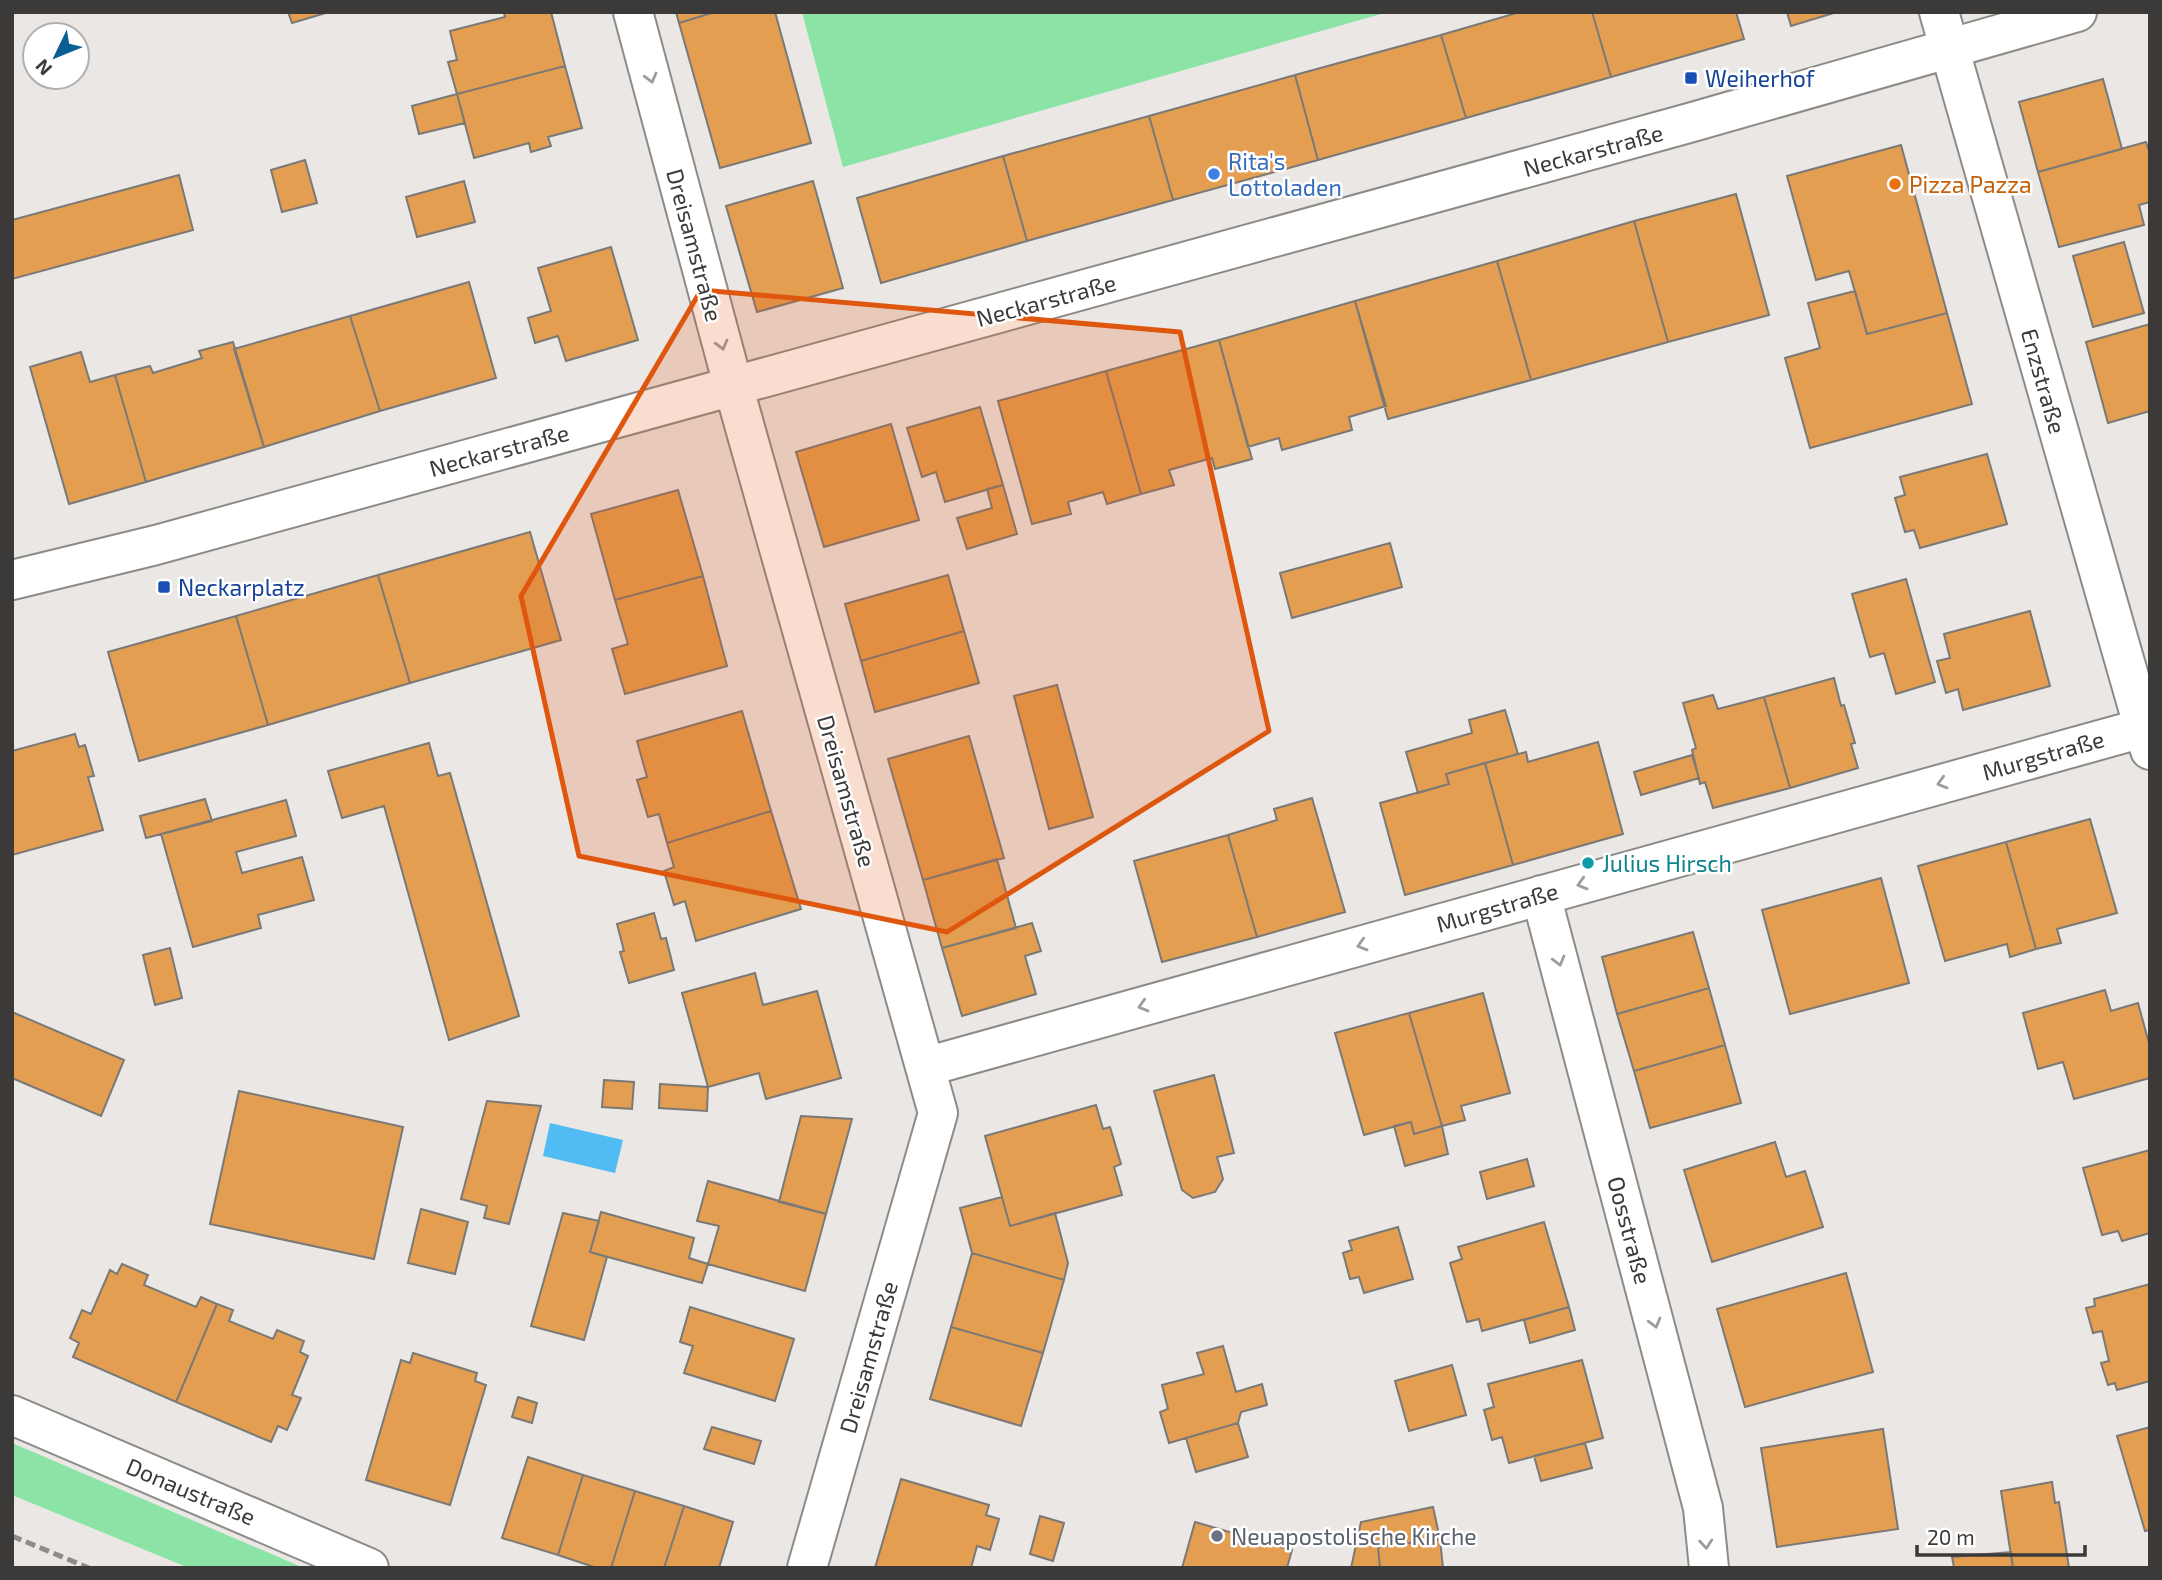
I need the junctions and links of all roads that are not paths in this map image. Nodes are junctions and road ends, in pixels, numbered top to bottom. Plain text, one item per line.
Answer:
1 (633, 12) edge
2 (1939, 12) edge
3 (2077, 12) edge
4 (1949, 49) junction
5 (733, 385) junction
6 (12, 580) edge
7 (2148, 734) edge
8 (1541, 895) junction
9 (925, 1067) junction
10 (12, 1415) edge
11 (369, 1568) edge
12 (807, 1568) edge
13 (1709, 1568) edge

1 -> 5 street, Dreisamstraße
2 - 4 street, Enzstraße
3 - 4 street, Neckarstraße
4 - 5 street, Neckarstraße
4 - 7 street, Enzstraße
5 - 6 street, Neckarstraße
5 - 9 street, Dreisamstraße
7 -> 8 street, Murgstraße
8 -> 9 street, Murgstraße
8 -> 13 street, Oosstraße
9 - 12 street, Dreisamstraße
10 - 11 street, Donaustraße

